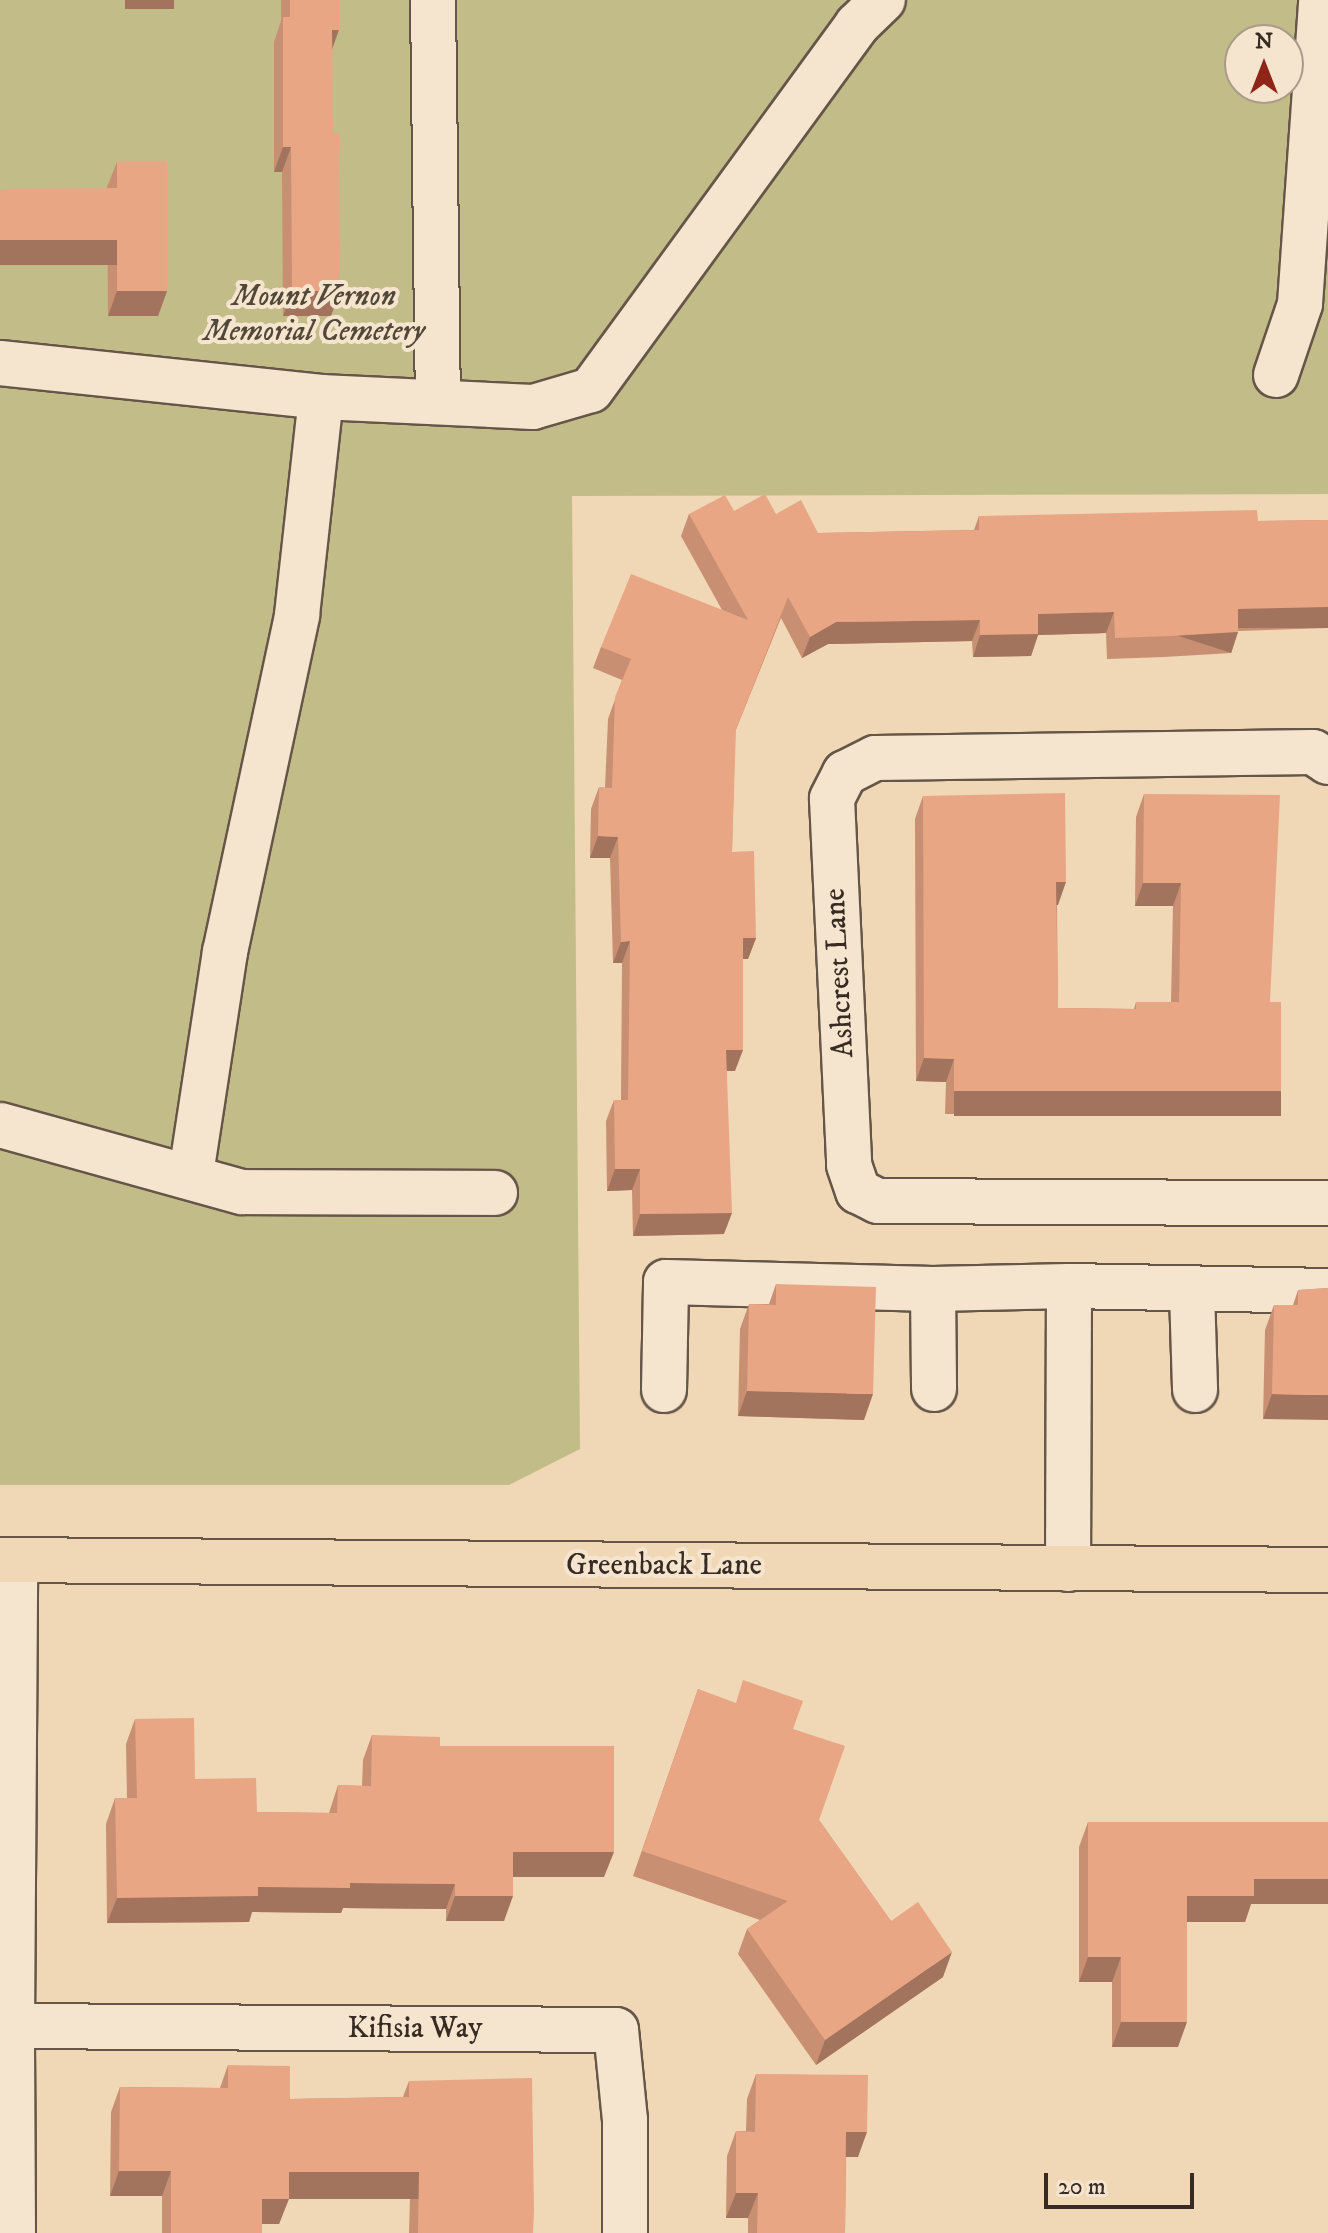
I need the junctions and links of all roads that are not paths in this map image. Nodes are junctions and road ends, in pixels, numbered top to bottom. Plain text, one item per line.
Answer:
1 (433, 0) edge
2 (883, 0) edge
3 (1321, 0) edge
4 (0, 363) edge
5 (1276, 375) dead end
6 (321, 397) junction
7 (438, 401) junction
8 (1328, 762) edge
9 (0, 1125) edge
10 (191, 1174) junction
11 (495, 1193) dead end
12 (1328, 1203) edge
13 (1069, 1286) junction
14 (933, 1289) junction
15 (1328, 1291) edge
16 (1192, 1292) junction
17 (934, 1389) dead end
18 (664, 1390) dead end
19 (1195, 1390) dead end
20 (7, 1560) edge
21 (1068, 1569) junction
22 (1328, 1570) edge
23 (12, 2026) junction
24 (13, 2233) edge
25 (625, 2233) edge

1 - 7 street
2 - 7 street
3 - 5 street
4 - 6 street
6 - 7 street
6 - 10 street
8 - 12 street, Ashcrest Lane
9 - 10 street
10 - 11 street
13 - 14 street
13 - 16 street
13 - 21 street
14 - 17 street
14 - 18 street
15 - 16 street
16 - 19 street
20 - 21 main road, Greenback Lane
20 - 23 street
21 - 22 main road, Greenback Lane
23 - 24 street
23 - 25 street, Kifisia Way

